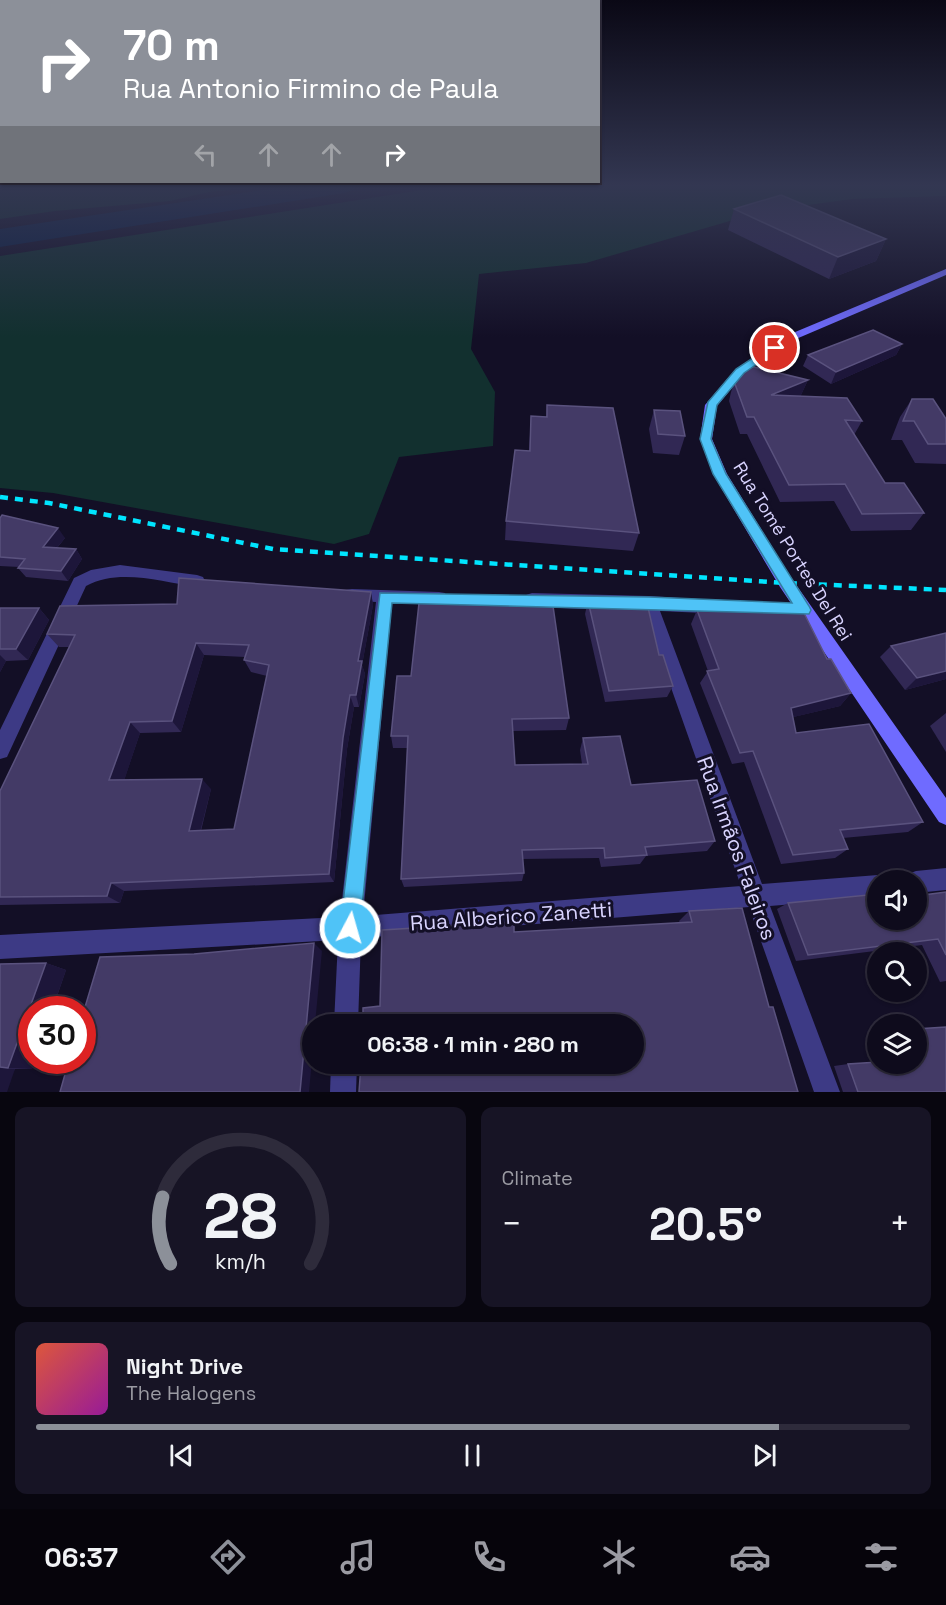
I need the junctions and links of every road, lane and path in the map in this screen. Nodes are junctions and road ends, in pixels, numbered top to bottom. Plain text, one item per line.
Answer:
1 (946, 272) edge
2 (212, 584) edge
3 (338, 594) edge
4 (385, 597) junction
5 (454, 598) edge
6 (511, 599) edge
7 (649, 603) junction
8 (804, 610) junction
9 (0, 750) edge
10 (946, 816) edge
11 (946, 879) edge
12 (927, 881) edge
13 (867, 887) edge
14 (754, 898) junction
15 (350, 928) junction
16 (0, 947) edge
17 (346, 1014) edge
18 (343, 1074) edge
19 (342, 1092) edge
20 (827, 1092) edge

1 - 8 main road, Rua Tomé Portes Del Rei
2 - 9 street
3 - 4 street
4 - 5 street
4 - 15 street
6 - 7 street
7 - 8 street
7 - 14 street, Rua Irmãos Faleiros
8 - 10 main road, Rua Tomé Portes Del Rei
11 - 12 street
13 - 14 street, Rua Alberico Zanetti
14 - 15 street, Rua Alberico Zanetti
14 - 20 street, Rua Irmãos Faleiros
15 - 16 street, Rua Alberico Zanetti
15 - 17 street
18 - 19 street

